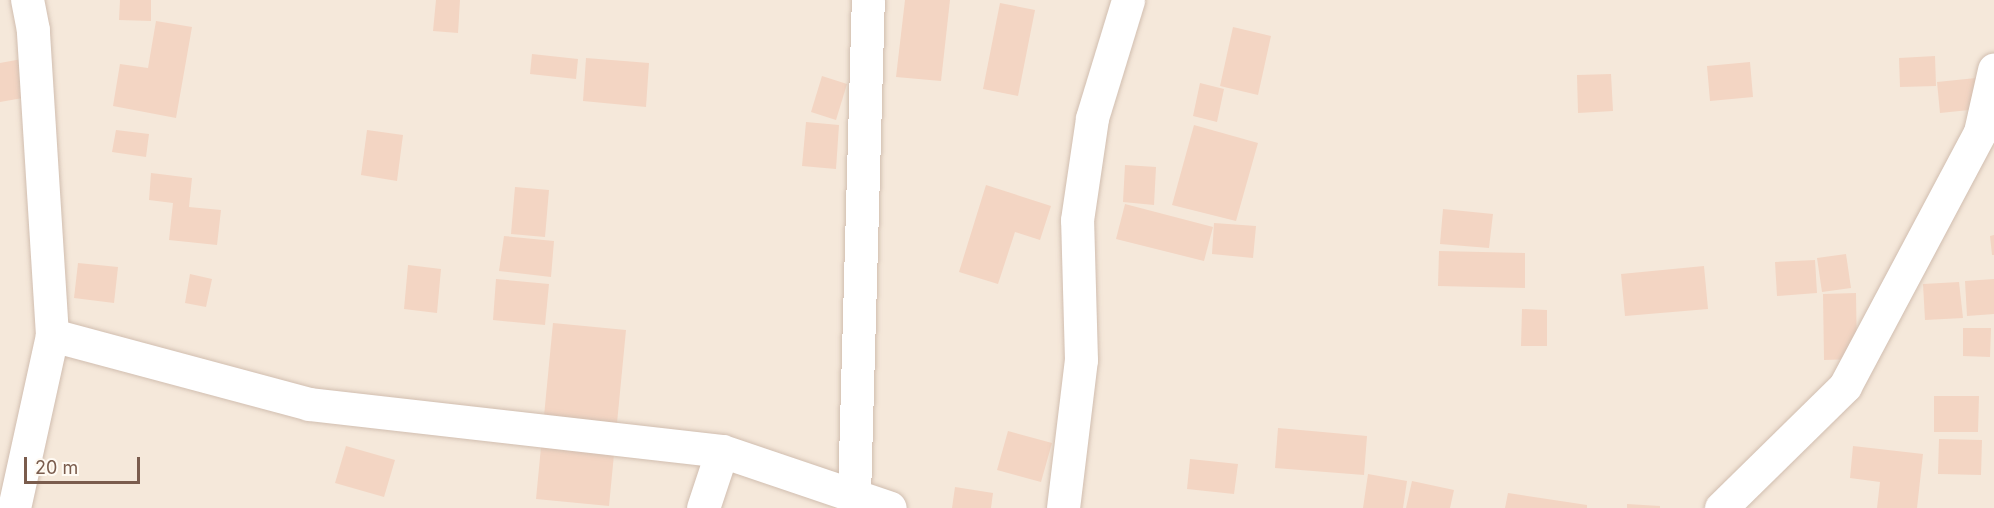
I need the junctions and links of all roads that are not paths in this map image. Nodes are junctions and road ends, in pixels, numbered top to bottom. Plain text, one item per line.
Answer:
1 (27, 0) edge
2 (868, 0) edge
3 (1128, 0) edge
4 (1994, 70) edge
5 (52, 335) junction
6 (722, 451) junction
7 (855, 501) edge
8 (14, 508) edge
9 (703, 508) edge
10 (890, 508) edge
11 (1063, 508) edge
12 (1721, 508) edge

1 - 5 street
2 - 7 street
3 - 11 street
4 - 12 street
5 - 6 street
5 - 8 street
6 - 7 street
6 - 9 street
7 - 10 street

